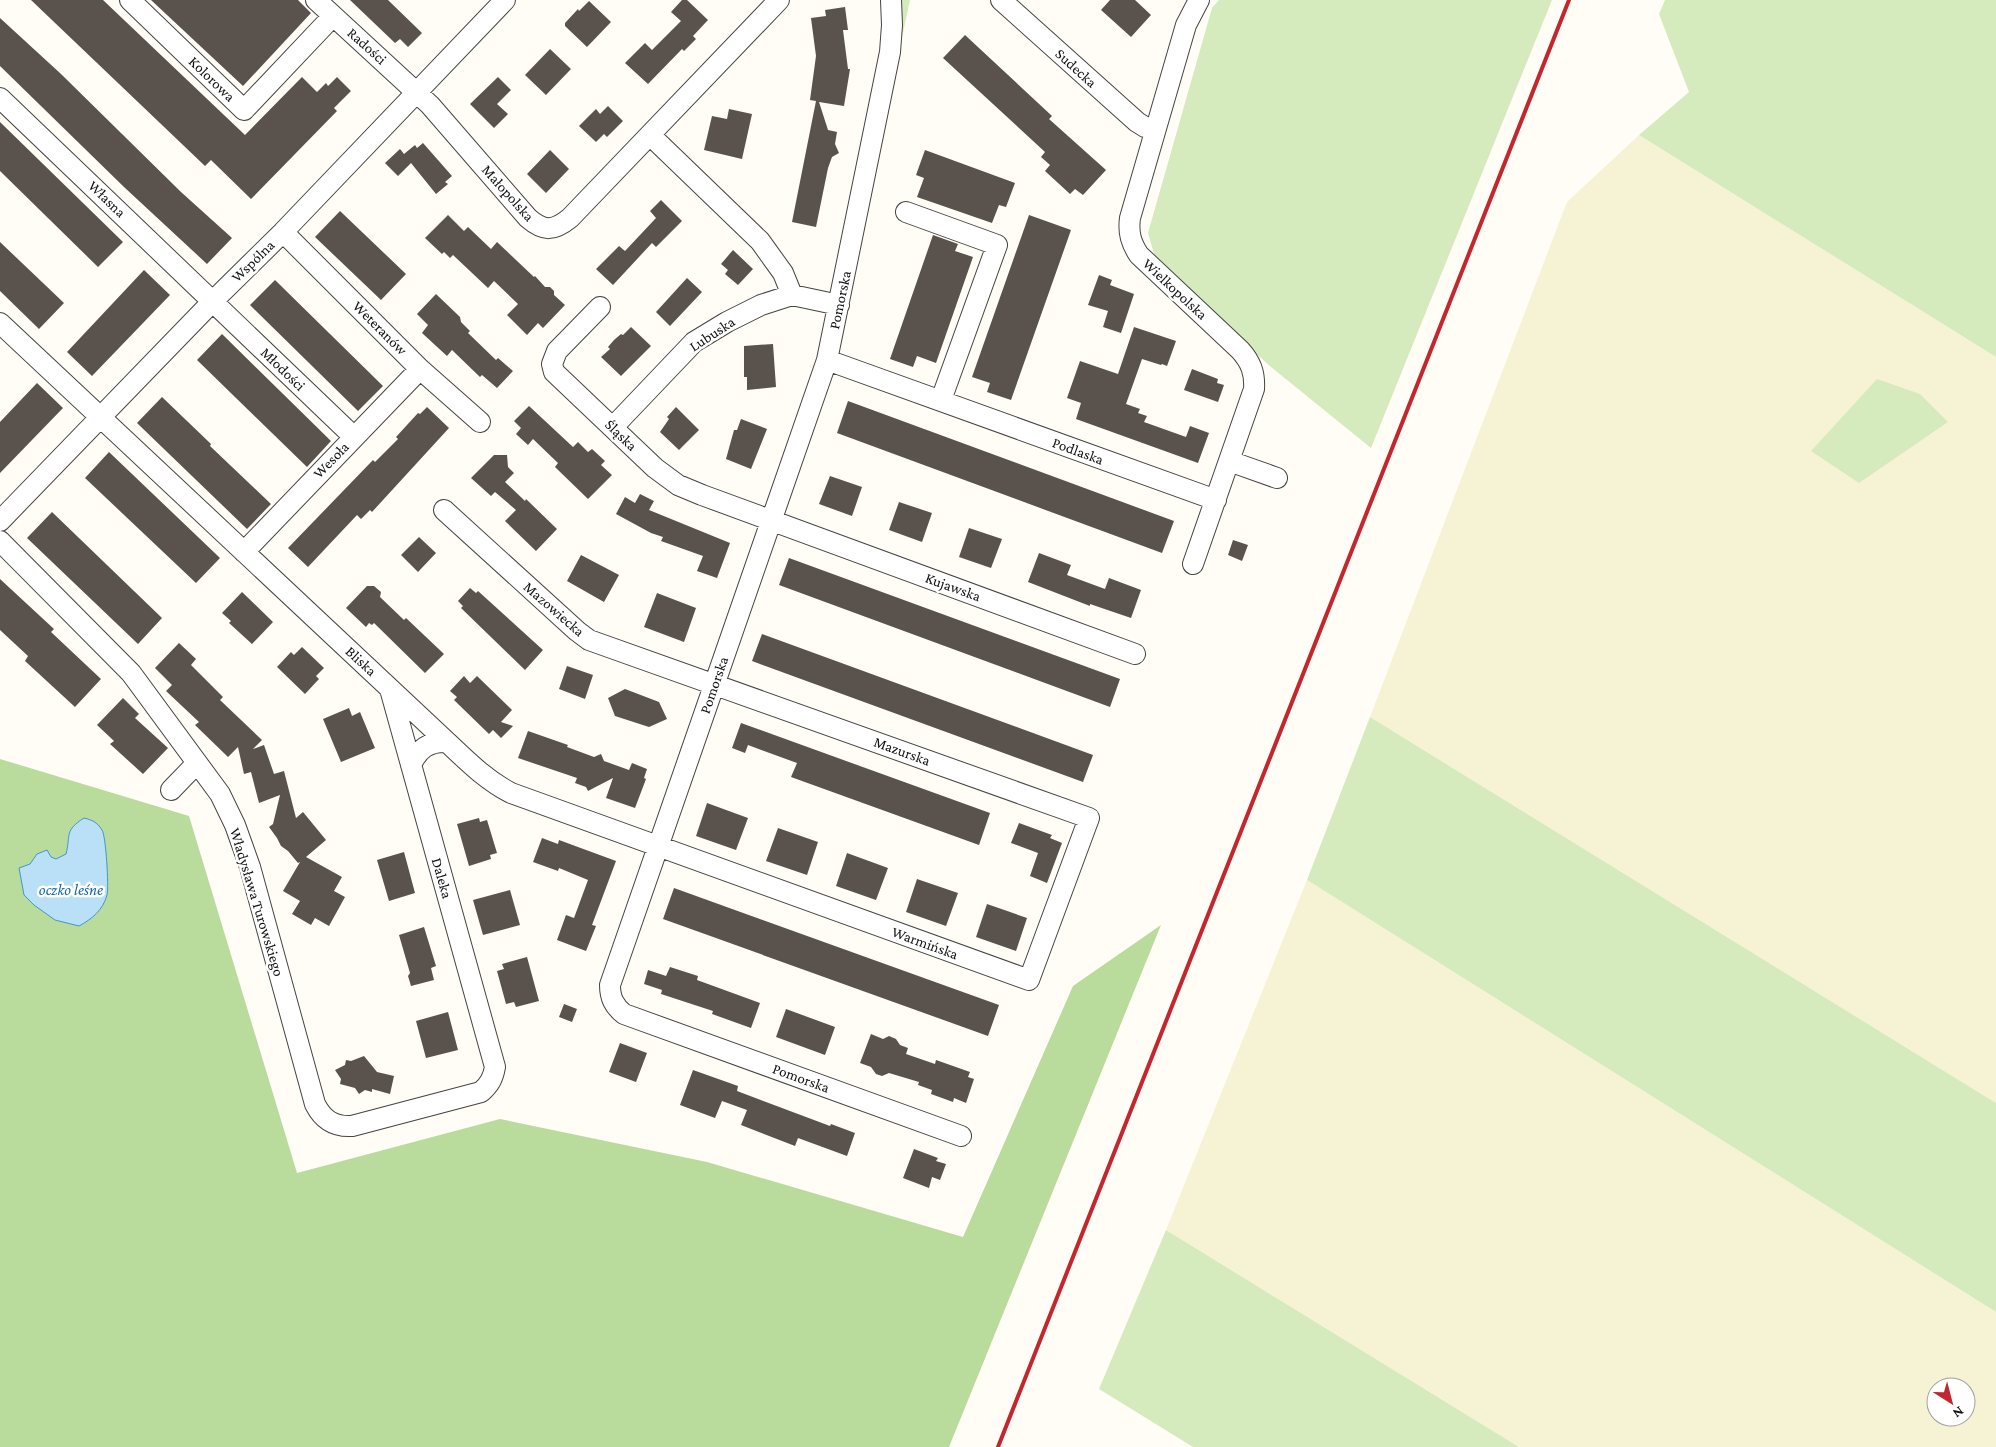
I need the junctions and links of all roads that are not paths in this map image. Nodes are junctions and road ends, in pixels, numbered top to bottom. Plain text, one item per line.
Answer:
1 (130, 0) edge
2 (316, 0) edge
3 (505, 0) edge
4 (779, 0) edge
5 (891, 0) edge
6 (1001, 0) edge
7 (1199, 0) edge
8 (333, 16) junction
9 (417, 92) junction
10 (0, 98) edge
11 (1155, 130) junction
12 (650, 136) junction
13 (906, 212) dead end
14 (283, 232) junction
15 (792, 295) junction
16 (213, 301) junction
17 (839, 305) junction
18 (600, 307) dead end
19 (0, 323) edge
20 (827, 360) junction
21 (420, 369) junction
22 (941, 400) junction
23 (101, 418) junction
24 (480, 422) dead end
25 (613, 427) junction
26 (354, 437) junction
27 (1229, 461) junction
28 (1277, 478) dead end
29 (1216, 500) junction
30 (444, 510) dead end
31 (0, 521) edge
32 (771, 521) junction
33 (0, 541) edge
34 (244, 552) junction
35 (1193, 564) dead end
36 (1136, 654) dead end
37 (715, 684) junction
38 (390, 688) junction
39 (447, 742) junction
40 (197, 763) junction
41 (411, 765) junction
42 (170, 790) dead end
43 (1089, 818) joint
44 (658, 847) junction
45 (494, 1067) joint
46 (961, 1136) dead end

1 - 8 street, Kolorowa
2 - 8 street, Radości
3 - 9 street, Wspólna
4 - 12 street, Małopolska
5 - 17 street, Pomorska
6 - 11 street, Sudecka
7 - 11 street, Wielkopolska
8 - 9 street, Radości
9 - 12 street, Małopolska
9 - 14 street, Wspólna
10 - 16 street, Własna
11 - 27 street, Wielkopolska
12 - 15 street
13 - 22 street
14 - 16 street, Wspólna
14 - 21 street, Weteranów
15 - 17 street, Lubuska
15 - 25 street, Lubuska
16 - 23 street, Wspólna
16 - 26 street, Młodości
17 - 20 street, Pomorska
18 - 25 street, Śląska
19 - 23 street, Bliska
20 - 22 street, Podlaska
20 - 32 street, Pomorska
21 - 24 street, Weteranów
21 - 26 street, Wesoła
22 - 29 street, Podlaska
23 - 31 street, Wspólna
23 - 34 street, Bliska
25 - 32 street, Śląska
26 - 34 street, Wesoła
27 - 28 street
27 - 29 street, Wielkopolska
29 - 35 street, Wielkopolska
30 - 37 street, Mazowiecka
32 - 36 street, Kujawska
32 - 37 street, Pomorska
33 - 40 street, Władysława Turowskiego
34 - 38 street, Bliska
37 - 43 street, Mazurska
37 - 44 street, Pomorska
38 - 39 street, Bliska
38 - 41 street, Daleka
39 - 41 street
39 - 44 street, Bliska
40 - 42 street
40 - 45 street, Władysława Turowskiego
41 - 45 street, Daleka
43 - 44 street, Warmińska
44 - 46 street, Pomorska

